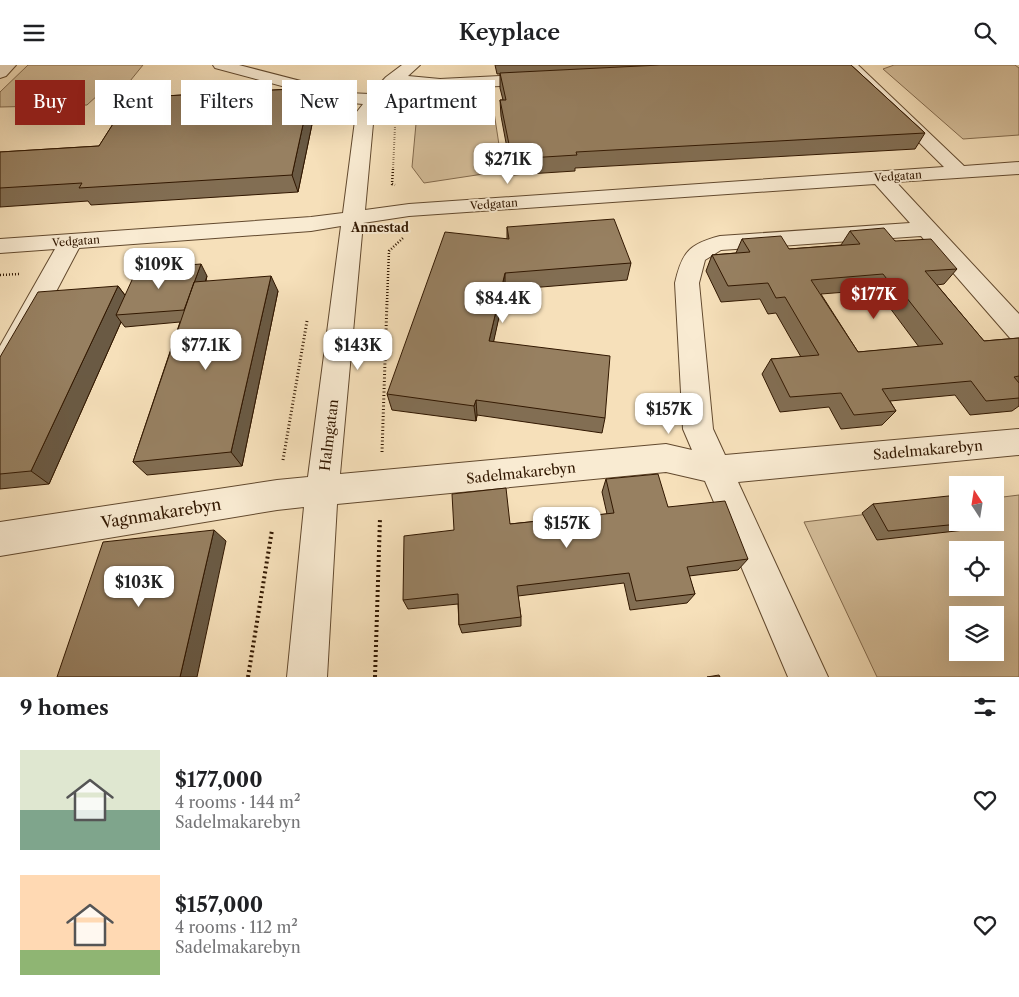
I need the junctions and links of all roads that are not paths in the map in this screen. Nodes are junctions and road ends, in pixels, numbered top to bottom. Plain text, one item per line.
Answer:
1 (8, 65) edge
2 (220, 65) edge
3 (849, 65) edge
4 (0, 73) edge
5 (407, 76) edge
6 (552, 78) edge
7 (367, 99) edge
8 (367, 110) edge
9 (1019, 168) edge
10 (959, 172) junction
11 (881, 177) junction
12 (355, 217) junction
13 (927, 229) junction
14 (71, 241) junction
15 (0, 246) edge
16 (1019, 331) edge
17 (0, 371) edge
18 (1019, 442) edge
19 (718, 470) junction
20 (322, 491) junction
21 (0, 539) edge
22 (307, 677) edge
23 (808, 677) edge

1 - 4 street
2 - 7 street
3 - 10 street
5 - 6 street
8 - 12 street, Halmgatan
9 - 10 street, Vedgatan
10 - 11 street, Vedgatan
11 - 12 street, Vedgatan
11 - 13 street
12 - 14 street, Vedgatan
12 - 20 street, Halmgatan
13 - 16 street
13 - 19 street
14 - 15 street, Vedgatan
14 - 17 street
18 - 19 street, Sadelmakarebyn
19 - 20 street, Sadelmakarebyn
19 - 23 street
20 - 21 street, Vagnmakarebyn
20 - 22 street, Halmgatan

